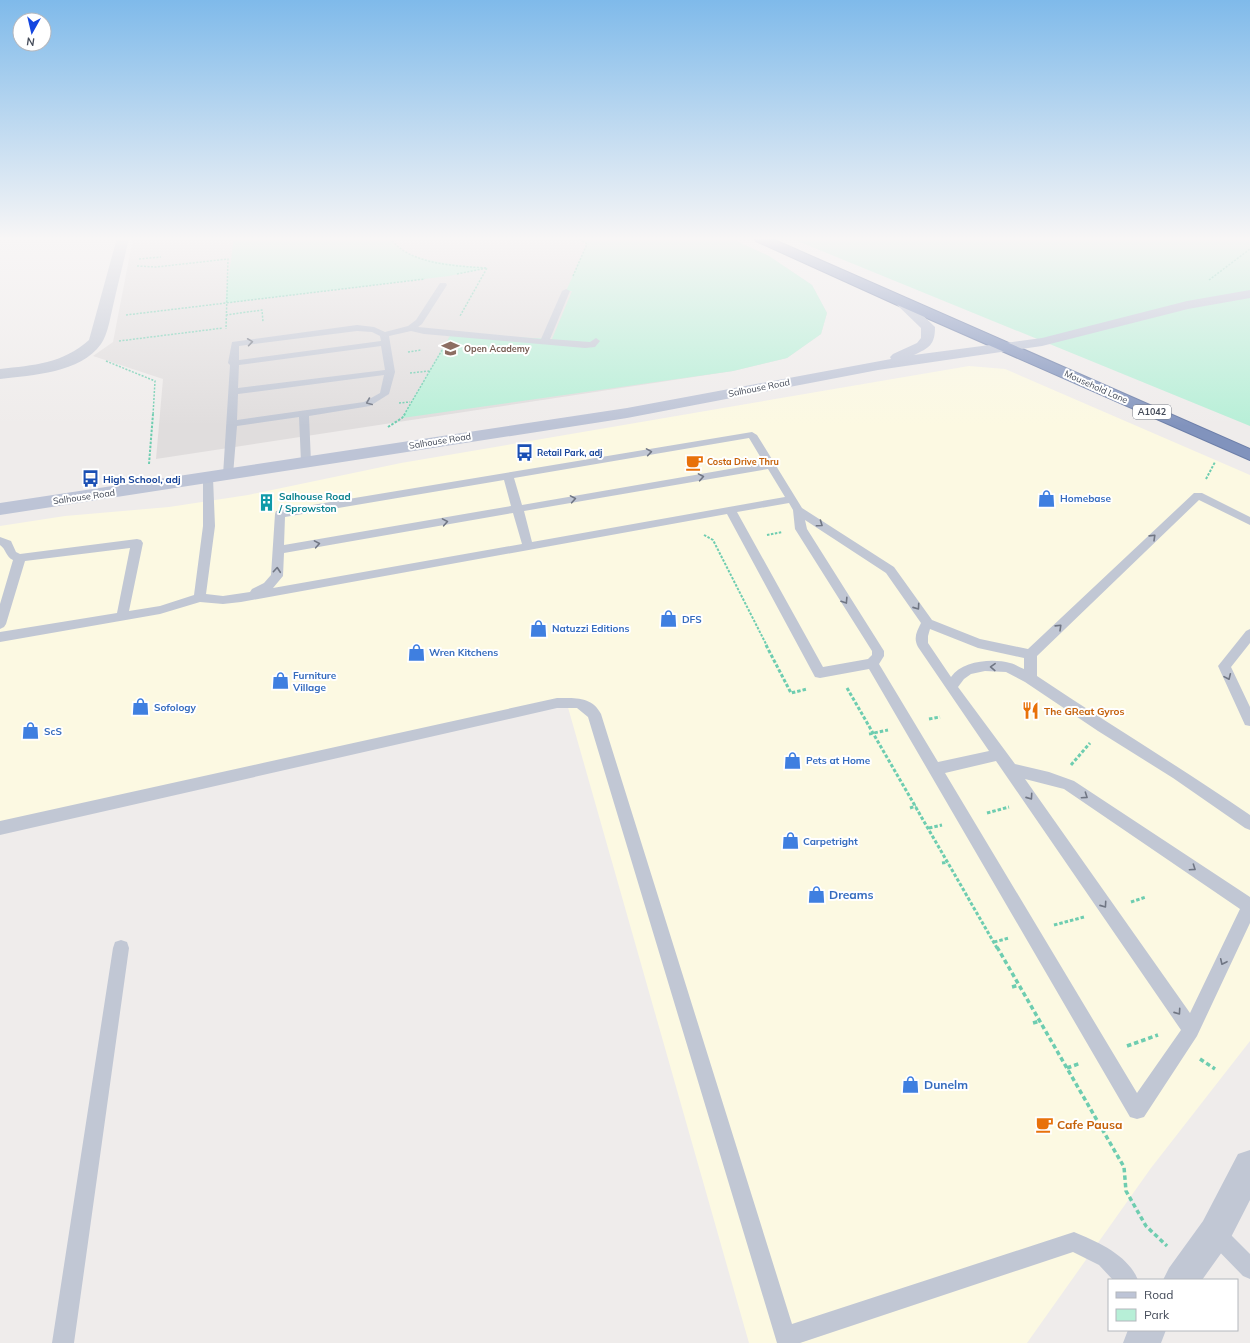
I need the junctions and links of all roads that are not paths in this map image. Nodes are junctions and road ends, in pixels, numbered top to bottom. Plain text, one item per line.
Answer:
1 (107, 301) edge
2 (433, 301) edge
3 (562, 301) edge
4 (897, 301) edge
5 (1211, 301) edge
6 (900, 302) junction
7 (411, 328) junction
8 (384, 339) junction
9 (596, 341) dead end
10 (544, 342) junction
11 (1008, 347) junction
12 (234, 364) junction
13 (878, 365) junction
14 (390, 372) junction
15 (0, 374) edge
16 (232, 392) junction
17 (304, 414) junction
18 (232, 424) junction
19 (1250, 455) edge
20 (306, 462) junction
21 (771, 465) junction
22 (228, 474) junction
23 (508, 476) junction
24 (208, 478) junction
25 (792, 499) junction
26 (0, 509) edge
27 (518, 509) junction
28 (730, 510) junction
29 (798, 510) junction
30 (1250, 521) edge
31 (0, 542) edge
32 (528, 546) junction
33 (278, 550) junction
34 (20, 558) junction
35 (5, 588) edge
36 (200, 598) junction
37 (242, 598) junction
38 (122, 616) junction
39 (928, 623) junction
40 (0, 624) edge
41 (1250, 634) edge
42 (0, 637) edge
43 (1031, 654) junction
44 (872, 663) junction
45 (1030, 678) junction
46 (951, 687) junction
47 (1250, 721) edge
48 (999, 754) junction
49 (935, 769) junction
50 (1010, 769) junction
51 (1248, 819) edge
52 (0, 828) edge
53 (122, 948) dead end
54 (1191, 1030) junction
55 (1250, 1166) edge
56 (1215, 1233) junction
57 (1250, 1269) edge
58 (1185, 1275) edge
59 (1127, 1279) edge
60 (1147, 1331) edge
61 (63, 1343) edge
62 (1140, 1343) edge

1 - 15 street
2 - 7 lane
3 - 10 lane
4 - 6 highway, A1042
5 - 11 street, Salhouse Road
6 - 11 highway, A1042
6 - 13 street, Salhouse Road
7 - 8 lane
7 - 10 lane
8 - 12 lane
12 -> 8 lane
8 - 14 lane
9 - 10 lane
11 - 13 street, Salhouse Road
11 - 19 highway, Mousehold Lane / A1042
12 - 16 lane
13 - 20 street, Salhouse Road
14 - 16 lane
14 -> 17 lane
16 - 18 lane
17 - 18 lane
17 - 20 lane
18 - 22 lane
20 - 22 street, Salhouse Road
23 -> 21 lane
21 - 25 lane
27 -> 21 lane
22 - 24 street, Salhouse Road
23 - 27 lane
23 - 33 lane
24 - 26 street, Salhouse Road
24 - 36 lane
25 - 28 lane
25 - 29 lane
27 - 32 lane
33 -> 27 lane
28 - 32 lane
28 - 44 lane
29 -> 39 lane
29 -> 44 lane
43 -> 30 lane
31 - 34 lane
32 - 37 lane
37 -> 33 lane
34 - 35 lane
34 - 38 lane
35 - 40 lane
36 - 37 lane
36 - 38 lane
38 - 42 lane
39 - 43 lane
39 - 46 lane
41 -> 47 lane
43 - 45 lane
44 - 49 lane
45 -> 46 lane
45 - 51 lane
46 - 48 lane
48 - 49 lane
48 - 50 lane
49 - 54 lane
50 -> 54 lane
50 -> 54 lane
52 - 59 lane
53 - 61 lane
55 - 56 street
56 - 57 lane
56 - 58 street
60 - 62 street

